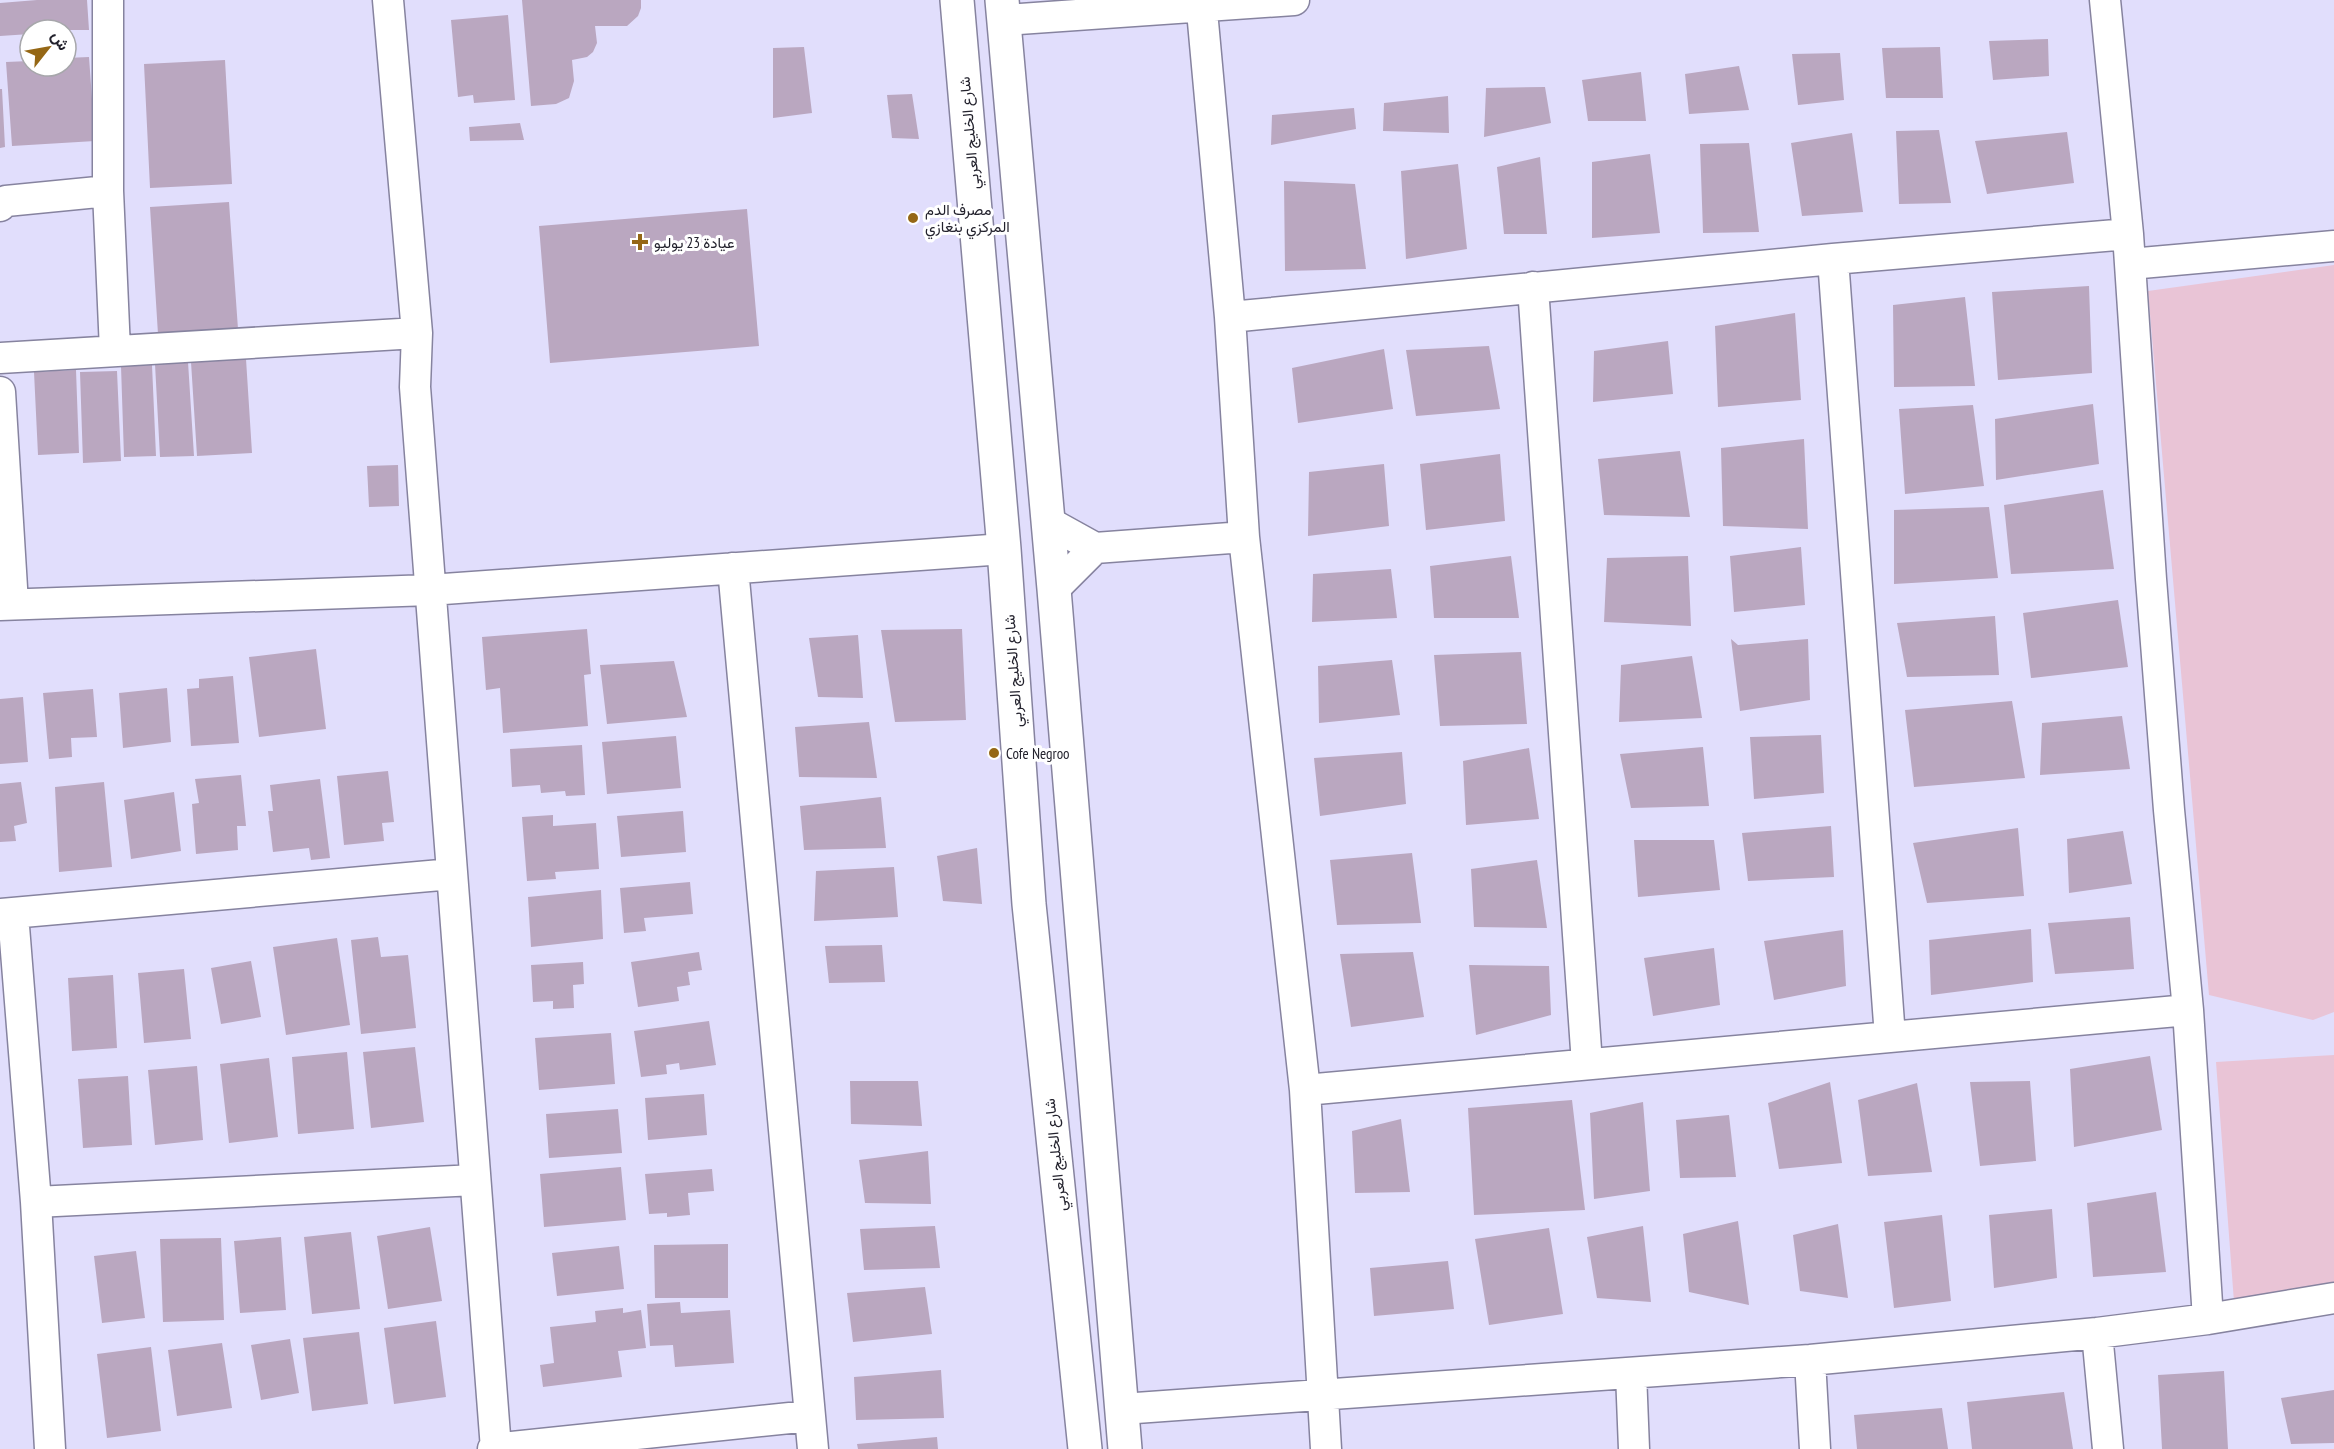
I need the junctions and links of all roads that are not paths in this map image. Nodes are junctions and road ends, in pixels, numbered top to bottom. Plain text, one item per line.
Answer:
1 (108, 0) edge
2 (388, 0) edge
3 (957, 0) edge
4 (1294, 0) edge
5 (2105, 0) edge
6 (1201, 3) edge
7 (1003, 10) edge
8 (108, 191) junction
9 (0, 206) edge
10 (2128, 234) junction
11 (2334, 246) edge
12 (1833, 260) junction
13 (2130, 264) junction
14 (1533, 287) junction
15 (1230, 317) junction
16 (417, 333) junction
17 (115, 350) junction
18 (0, 358) edge
19 (0, 392) edge
20 (1048, 522) junction
21 (1244, 537) junction
22 (1095, 548) junction
23 (1004, 549) junction
24 (734, 568) junction
25 (1054, 589) junction
26 (430, 590) junction
27 (6, 604) edge
28 (452, 874) junction
29 (1029, 904) junction
30 (1079, 904) junction
31 (6, 914) edge
32 (2188, 1010) junction
33 (1890, 1037) junction
34 (1587, 1064) junction
35 (1305, 1090) junction
36 (476, 1180) junction
37 (36, 1202) junction
38 (2334, 1298) edge
39 (2208, 1319) junction
40 (2097, 1334) junction
41 (1810, 1359) junction
42 (1631, 1373) junction
43 (1322, 1395) junction
44 (1122, 1409) junction
45 (810, 1416) junction
46 (50, 1449) edge
47 (494, 1449) edge
48 (813, 1449) edge
49 (1084, 1449) edge
50 (1125, 1449) edge
51 (1326, 1449) edge
52 (1634, 1449) edge
53 (1815, 1449) edge
54 (2108, 1449) edge

1 - 8 street
2 - 16 street
3 - 23 main road, شارع الخليج العربي
4 - 6 street
5 - 10 street
6 - 7 street
6 - 15 street
7 - 20 main road
8 - 9 street
8 - 17 street
10 - 12 street
10 - 13 street
11 - 13 street
12 - 14 street
12 - 33 street
13 - 32 street
14 - 15 street
14 - 34 street
15 - 21 street
16 - 17 street
16 - 26 street
17 - 18 street
19 - 27 street
20 - 22 street
20 - 25 main road
21 - 22 street
21 - 35 street
22 - 25 street
23 - 24 street
23 - 29 main road, شارع الخليج العربي
24 - 26 street
24 - 45 street
25 - 30 main road
26 - 27 street
26 - 28 street
28 - 31 street
28 - 36 street
29 - 30 main road
29 - 49 main road, شارع الخليج العربي
30 - 44 main road
31 - 37 street
32 - 33 street
32 - 39 street
33 - 34 street
34 - 35 street
35 - 43 street
36 - 37 street
36 - 47 street
37 - 46 street
38 - 39 street
39 - 40 street
40 - 41 street
40 - 54 street
41 - 42 street
41 - 53 street
42 - 43 street
42 - 52 street
43 - 44 street
43 - 51 street
44 - 50 main road
45 - 47 street
45 - 48 street

